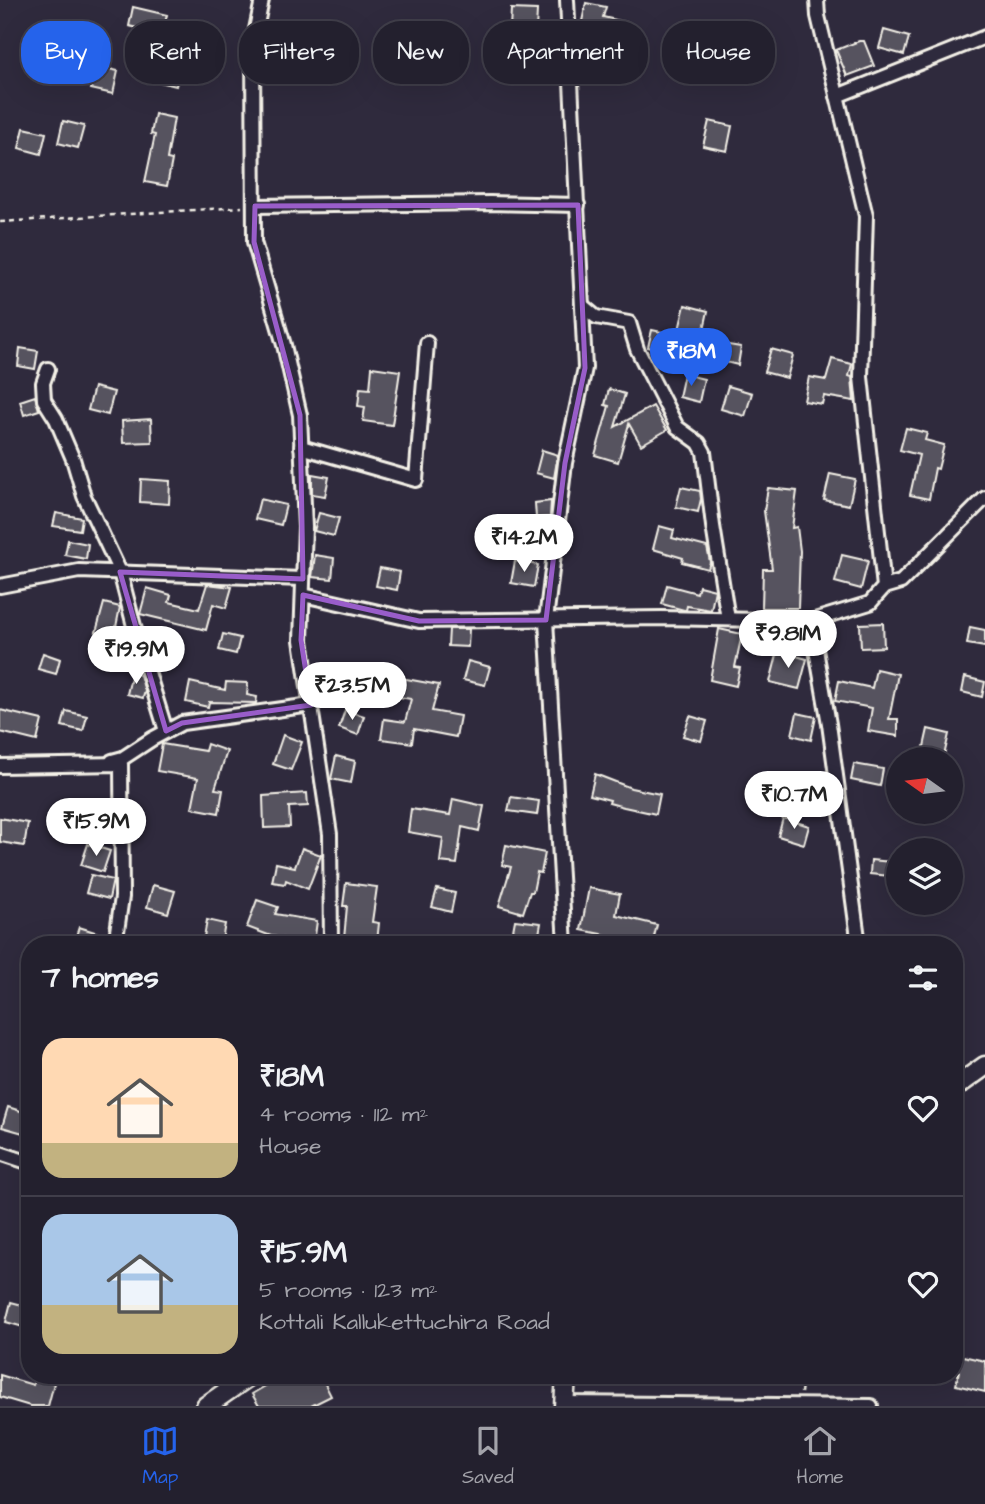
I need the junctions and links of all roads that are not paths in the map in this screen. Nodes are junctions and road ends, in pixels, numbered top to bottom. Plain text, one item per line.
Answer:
1 (262, 0) edge
2 (567, 0) edge
3 (817, 0) edge
4 (985, 37) edge
5 (837, 96) junction
6 (578, 205) junction
7 (255, 206) junction
8 (583, 306) junction
9 (427, 343) dead end
10 (48, 369) dead end
11 (301, 447) junction
12 (985, 498) edge
13 (121, 572) junction
14 (303, 579) junction
15 (0, 586) edge
16 (884, 587) junction
17 (303, 595) junction
18 (728, 619) junction
19 (546, 620) junction
20 (811, 621) junction
21 (311, 705) junction
22 (166, 731) junction
23 (89, 765) junction
24 (0, 766) edge
25 (116, 936) edge
26 (331, 936) edge
27 (564, 936) edge
28 (858, 936) edge
29 (985, 1066) edge
30 (963, 1082) edge
31 (0, 1153) edge
32 (21, 1160) edge
33 (238, 1384) edge
34 (565, 1384) edge
35 (564, 1404) edge
36 (836, 1405) edge
37 (206, 1406) edge
38 (870, 1406) edge

1 - 7 street
2 - 6 street
3 - 5 street
4 - 5 street
5 - 16 street
6 - 7 street
6 - 8 street
7 - 11 street
8 - 18 street
8 - 19 street
9 - 11 street
10 - 13 street
11 - 14 street
12 - 16 street
13 - 14 street
13 - 15 street
13 - 22 street
14 - 17 street
16 - 20 street
17 - 19 street
17 - 21 street
18 - 19 street
18 - 20 street
19 - 27 street
20 - 28 street
21 - 22 street
21 - 26 street
22 - 23 street
23 - 24 street
23 - 25 street
29 - 30 main road
31 - 32 street
33 - 37 main road
34 - 35 main road
35 - 36 street
36 - 38 street

